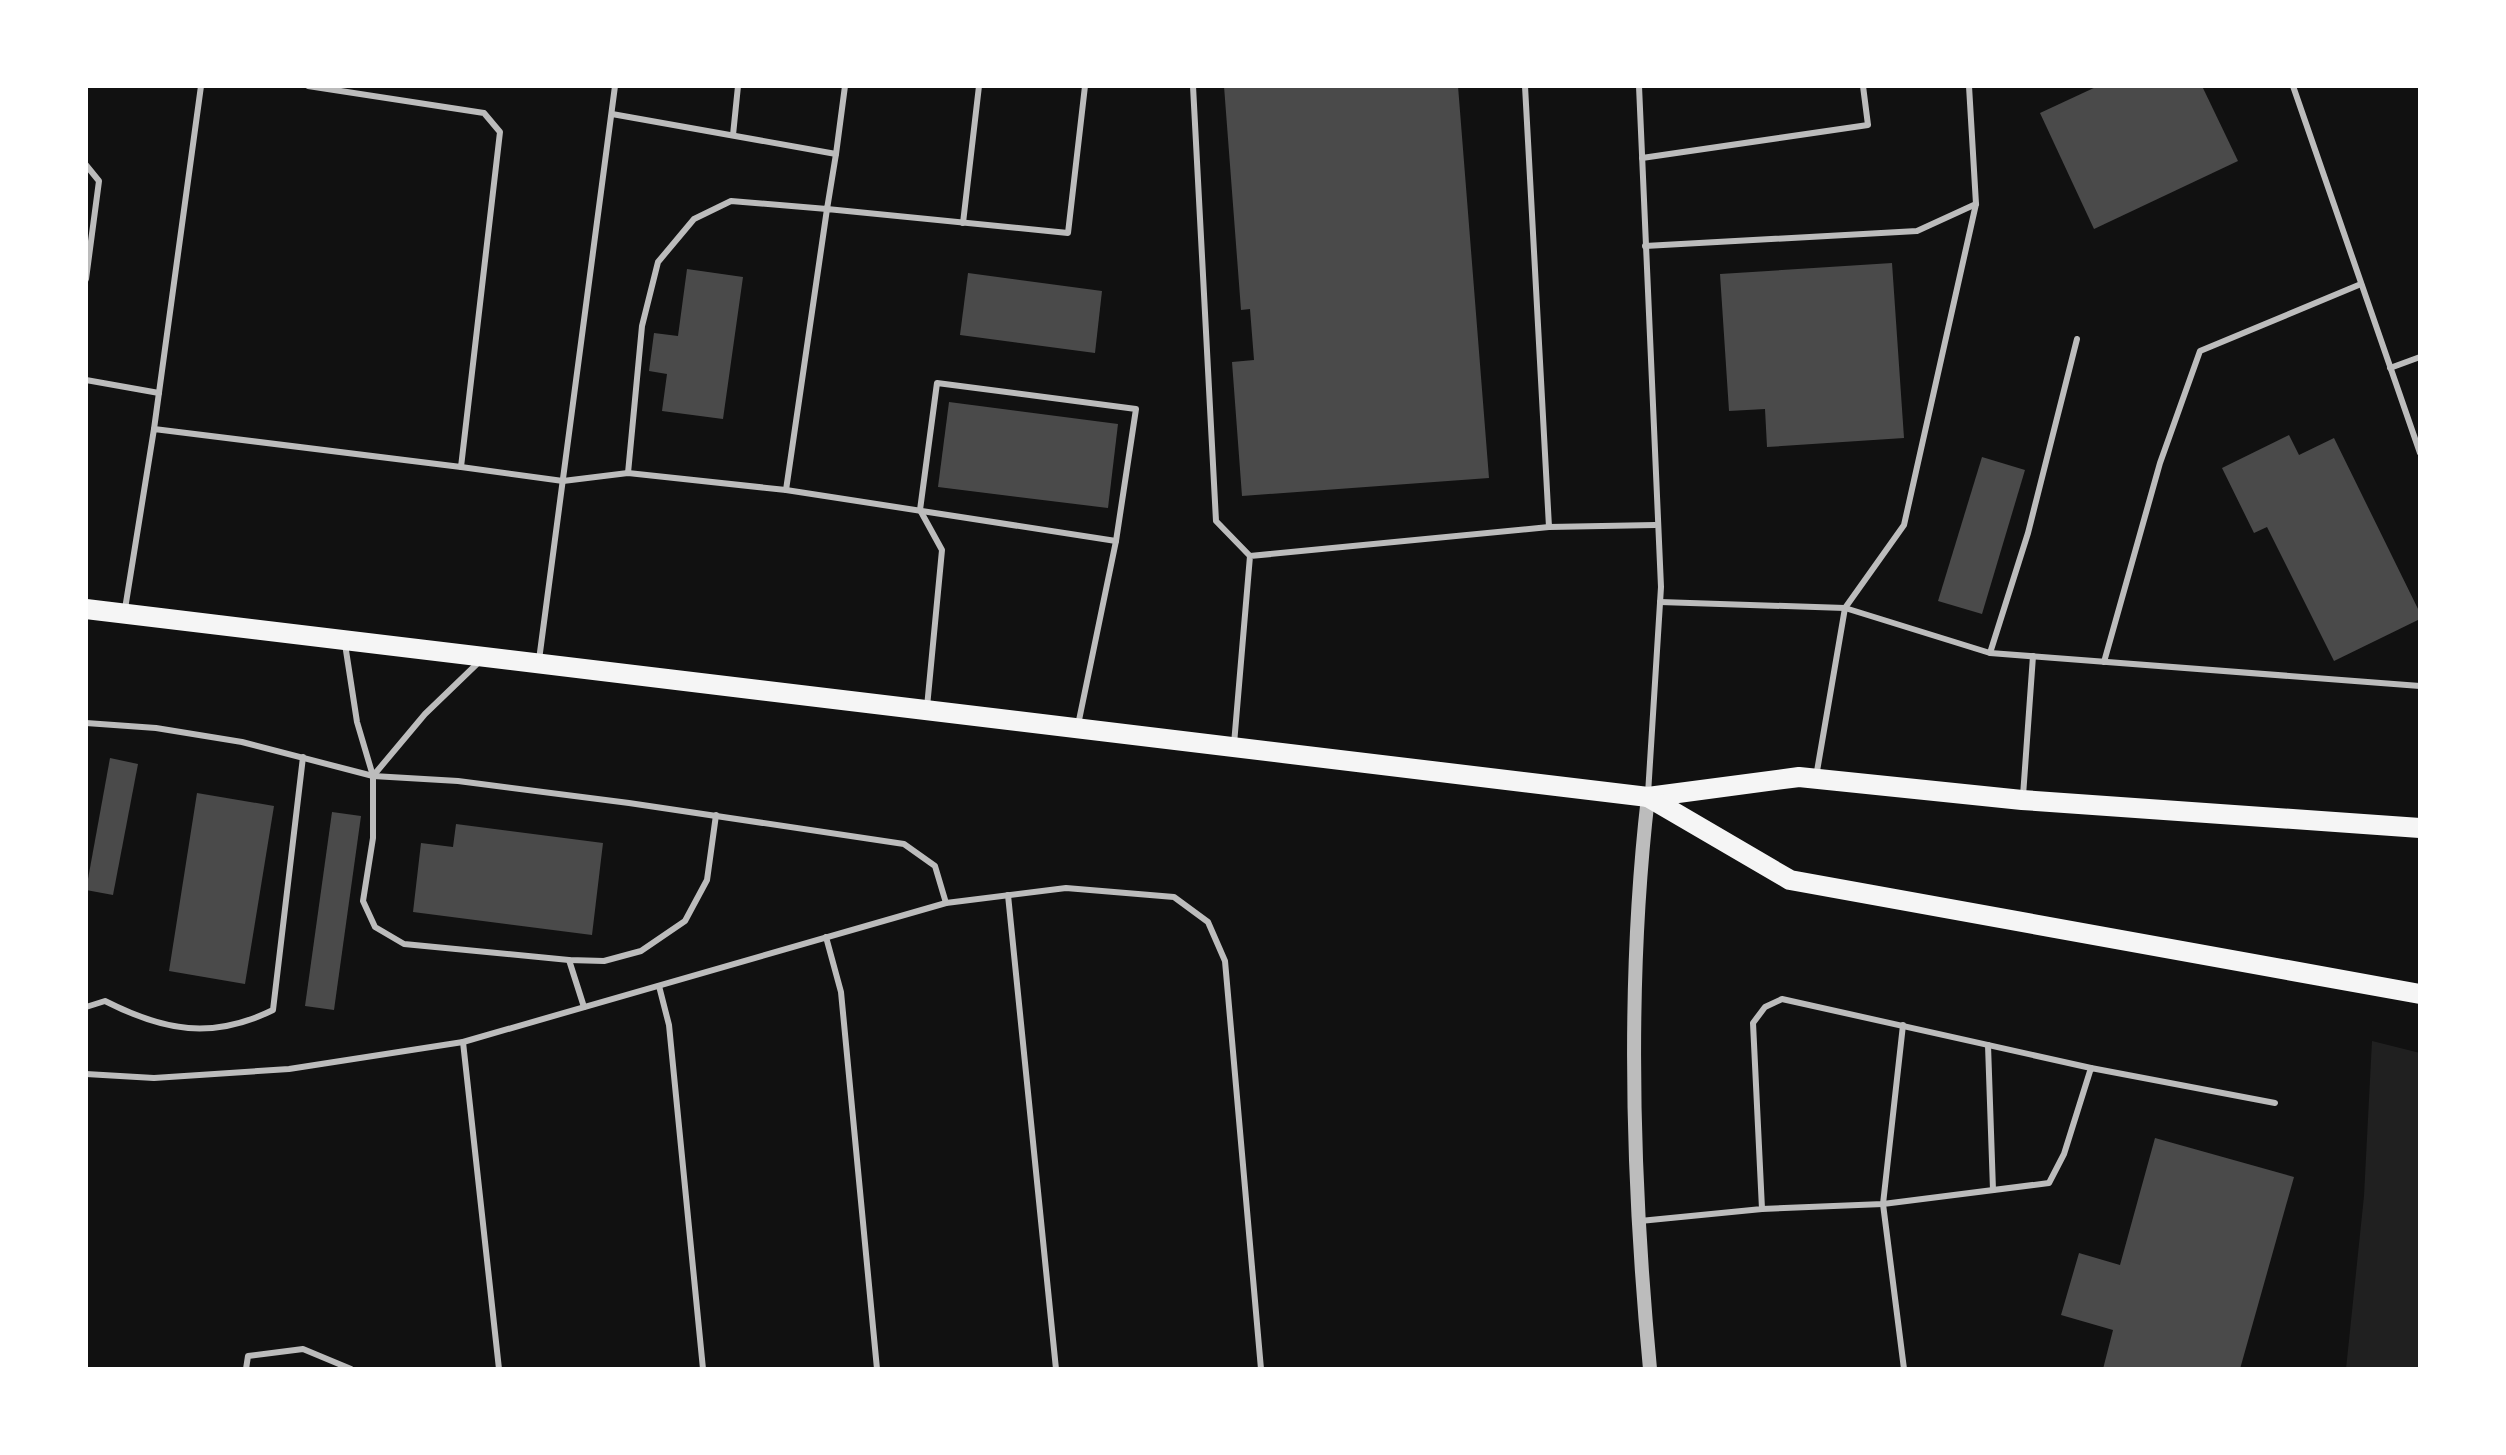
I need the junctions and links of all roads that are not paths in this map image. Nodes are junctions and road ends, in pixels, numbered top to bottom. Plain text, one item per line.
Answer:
1 (201, 86) edge
2 (308, 86) edge
3 (615, 86) edge
4 (738, 86) edge
5 (845, 86) edge
6 (979, 86) edge
7 (1085, 86) edge
8 (1193, 86) edge
9 (1525, 86) edge
10 (1639, 86) edge
11 (1863, 86) edge
12 (1969, 86) edge
13 (2293, 86) edge
14 (612, 114) junction
15 (733, 135) junction
16 (836, 154) junction
17 (1642, 158) junction
18 (86, 165) edge
19 (1976, 204) junction
20 (827, 209) junction
21 (963, 223) junction
22 (1645, 246) junction
23 (86, 279) edge
24 (2361, 284) junction
25 (2077, 339) dead end
26 (2420, 357) edge
27 (2390, 368) junction
28 (86, 380) edge
29 (159, 393) junction
30 (154, 429) junction
31 (2420, 453) edge
32 (461, 467) junction
33 (628, 473) junction
34 (563, 481) junction
35 (786, 490) junction
36 (920, 510) junction
37 (1655, 525) junction
38 (1549, 527) junction
39 (1116, 541) junction
40 (1250, 556) junction
41 (1660, 602) junction
42 (1845, 608) junction
43 (86, 609) edge
44 (124, 614) junction
45 (345, 640) junction
46 (1990, 653) junction
47 (2033, 656) junction
48 (484, 657) junction
49 (2104, 662) junction
50 (539, 664) junction
51 (2420, 686) edge
52 (926, 710) junction
53 (86, 723) edge
54 (1078, 726) junction
55 (1234, 748) junction
56 (303, 757) junction
57 (373, 776) junction
58 (1816, 779) junction
59 (1648, 797) junction
60 (2022, 800) junction
61 (716, 815) junction
62 (2420, 828) edge
63 (1008, 895) junction
64 (946, 903) junction
65 (826, 937) junction
66 (569, 960) junction
67 (659, 986) junction
68 (2420, 994) edge
69 (86, 1007) edge
70 (584, 1007) junction
71 (1903, 1025) junction
72 (463, 1042) junction
73 (1988, 1045) junction
74 (2091, 1068) junction
75 (86, 1074) edge
76 (2275, 1103) dead end
77 (1993, 1190) junction
78 (1883, 1204) junction
79 (1762, 1209) junction
80 (1636, 1221) junction
81 (246, 1369) edge
82 (351, 1369) edge
83 (499, 1369) edge
84 (703, 1369) edge
85 (877, 1369) edge
86 (1056, 1369) edge
87 (1261, 1369) edge
88 (1650, 1369) edge
89 (1904, 1369) edge

1 - 29 lane
2 - 32 lane
3 - 14 lane
4 - 15 lane
5 - 16 lane
6 - 21 lane
7 - 21 lane
8 - 40 lane
9 - 38 lane
10 - 17 lane
11 - 17 lane
12 - 19 lane
13 - 24 lane
14 - 15 lane
14 - 34 lane
15 - 16 lane
16 - 20 lane
17 - 22 lane
18 - 23 lane
19 - 22 lane
19 - 42 lane
20 - 21 lane
20 - 33 lane
20 - 35 lane
22 - 37 lane
24 - 27 lane
24 - 49 lane
25 - 46 lane
26 - 27 lane
27 - 31 lane
28 - 29 lane
29 - 30 lane
30 - 32 lane
30 - 44 lane
32 - 34 lane
33 - 34 lane
33 - 35 lane
34 - 50 lane
35 - 36 lane
36 - 39 lane
36 - 39 lane
36 - 52 lane
37 - 38 lane
37 - 41 lane
38 - 40 lane
39 - 54 lane
40 - 55 lane
41 - 42 lane
41 - 59 lane
42 - 46 lane
42 - 58 lane
43 - 44 main road
44 - 45 main road
45 - 48 main road
45 - 57 lane
46 - 47 lane
47 - 49 lane
47 - 60 lane
48 - 50 main road
48 - 57 lane
49 - 51 lane
50 - 52 main road
52 - 54 main road
53 - 56 lane
54 - 55 main road
55 - 59 main road
56 - 57 lane
56 - 69 lane
57 - 61 lane
57 - 66 lane
58 - 59 main road
58 - 60 main road
59 - 68 main road
59 - 80 street
60 - 62 main road
61 - 64 lane
61 - 66 lane
63 - 64 lane
63 - 86 lane
63 - 87 lane
64 - 65 lane
65 - 67 lane
65 - 85 lane
66 - 70 lane
67 - 70 lane
67 - 84 lane
70 - 72 lane
71 - 73 lane
71 - 78 lane
71 - 79 lane
72 - 75 lane
72 - 83 lane
73 - 74 lane
73 - 77 lane
74 - 76 lane
74 - 77 lane
77 - 78 lane
78 - 79 lane
78 - 89 lane
79 - 80 lane
80 - 88 street
81 - 82 lane

